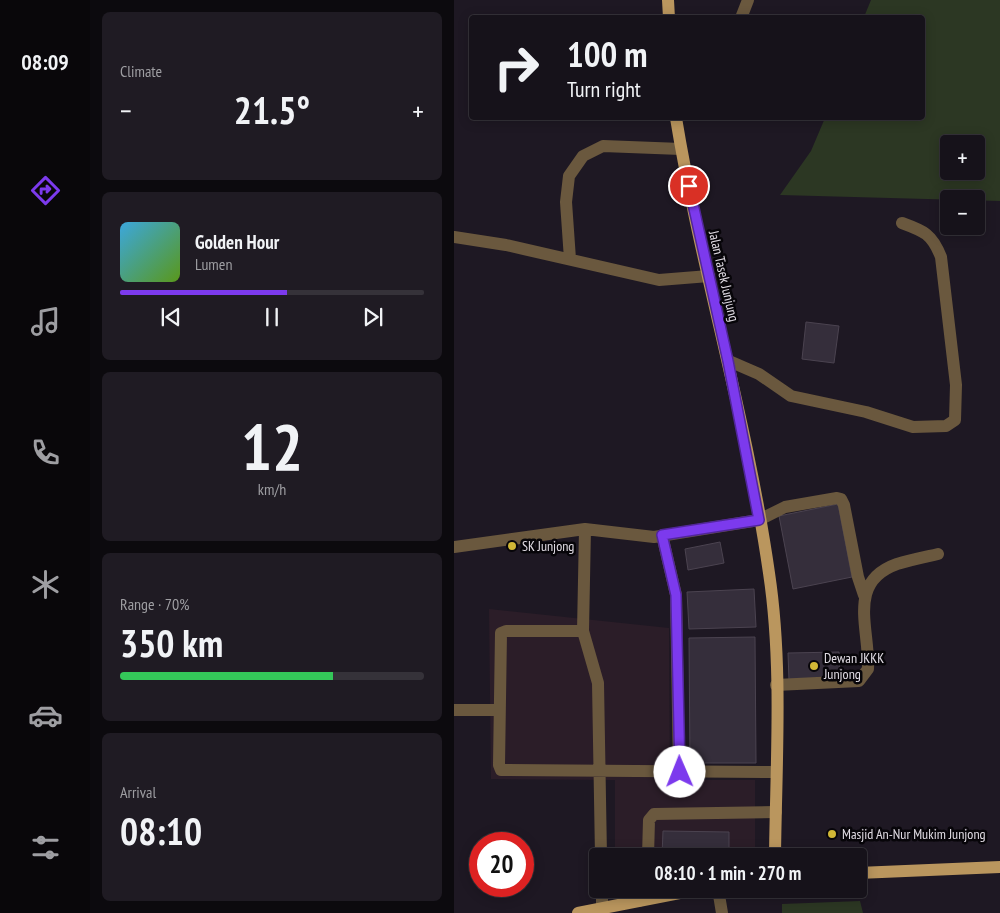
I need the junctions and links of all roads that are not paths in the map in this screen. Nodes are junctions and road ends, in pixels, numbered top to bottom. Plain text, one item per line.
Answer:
1 (668, 0) edge
2 (748, 0) edge
3 (669, 15) edge
4 (742, 15) edge
5 (676, 120) edge
6 (681, 149) junction
7 (902, 223) dead end
8 (454, 237) edge
9 (570, 259) junction
10 (708, 276) junction
11 (728, 361) junction
12 (759, 520) junction
13 (585, 529) junction
14 (662, 535) junction
15 (454, 547) edge
16 (938, 554) dead end
17 (864, 595) junction
18 (583, 631) junction
19 (776, 685) junction
20 (454, 710) edge
21 (499, 710) junction
22 (599, 772) junction
23 (680, 772) junction
24 (776, 772) junction
25 (776, 812) junction
26 (601, 848) edge
27 (648, 848) edge
28 (775, 848) edge
29 (1000, 867) edge
30 (867, 873) edge
31 (633, 898) edge
32 (720, 898) edge
33 (609, 909) edge
34 (578, 913) edge
35 (722, 913) edge

1 - 3 main road
2 - 4 street
5 - 6 main road, Jalan Tasek Junjung
6 - 9 street
6 - 10 main road, Jalan Tasek Junjung
7 - 11 street
8 - 9 street
9 - 10 street
10 - 11 main road, Jalan Tasek Junjung
11 - 12 main road, Jalan Tasek Junjung
12 - 14 street
12 - 17 street
12 - 19 main road, Jalan Tasek Junjung
13 - 14 street
13 - 15 street
13 - 18 street
14 - 23 street
16 - 17 street
17 - 19 street
18 - 21 street
18 - 22 street
19 - 24 main road, Jalan Tasek Junjung
20 - 21 street
21 - 22 street
22 - 23 street
22 - 26 street
23 - 24 street
24 - 25 main road, Jalan Tasek Junjung
25 - 27 street
25 - 28 main road, Jalan Tasek Junjung
29 - 30 main road
31 - 33 main road
32 - 35 street
33 - 34 main road

